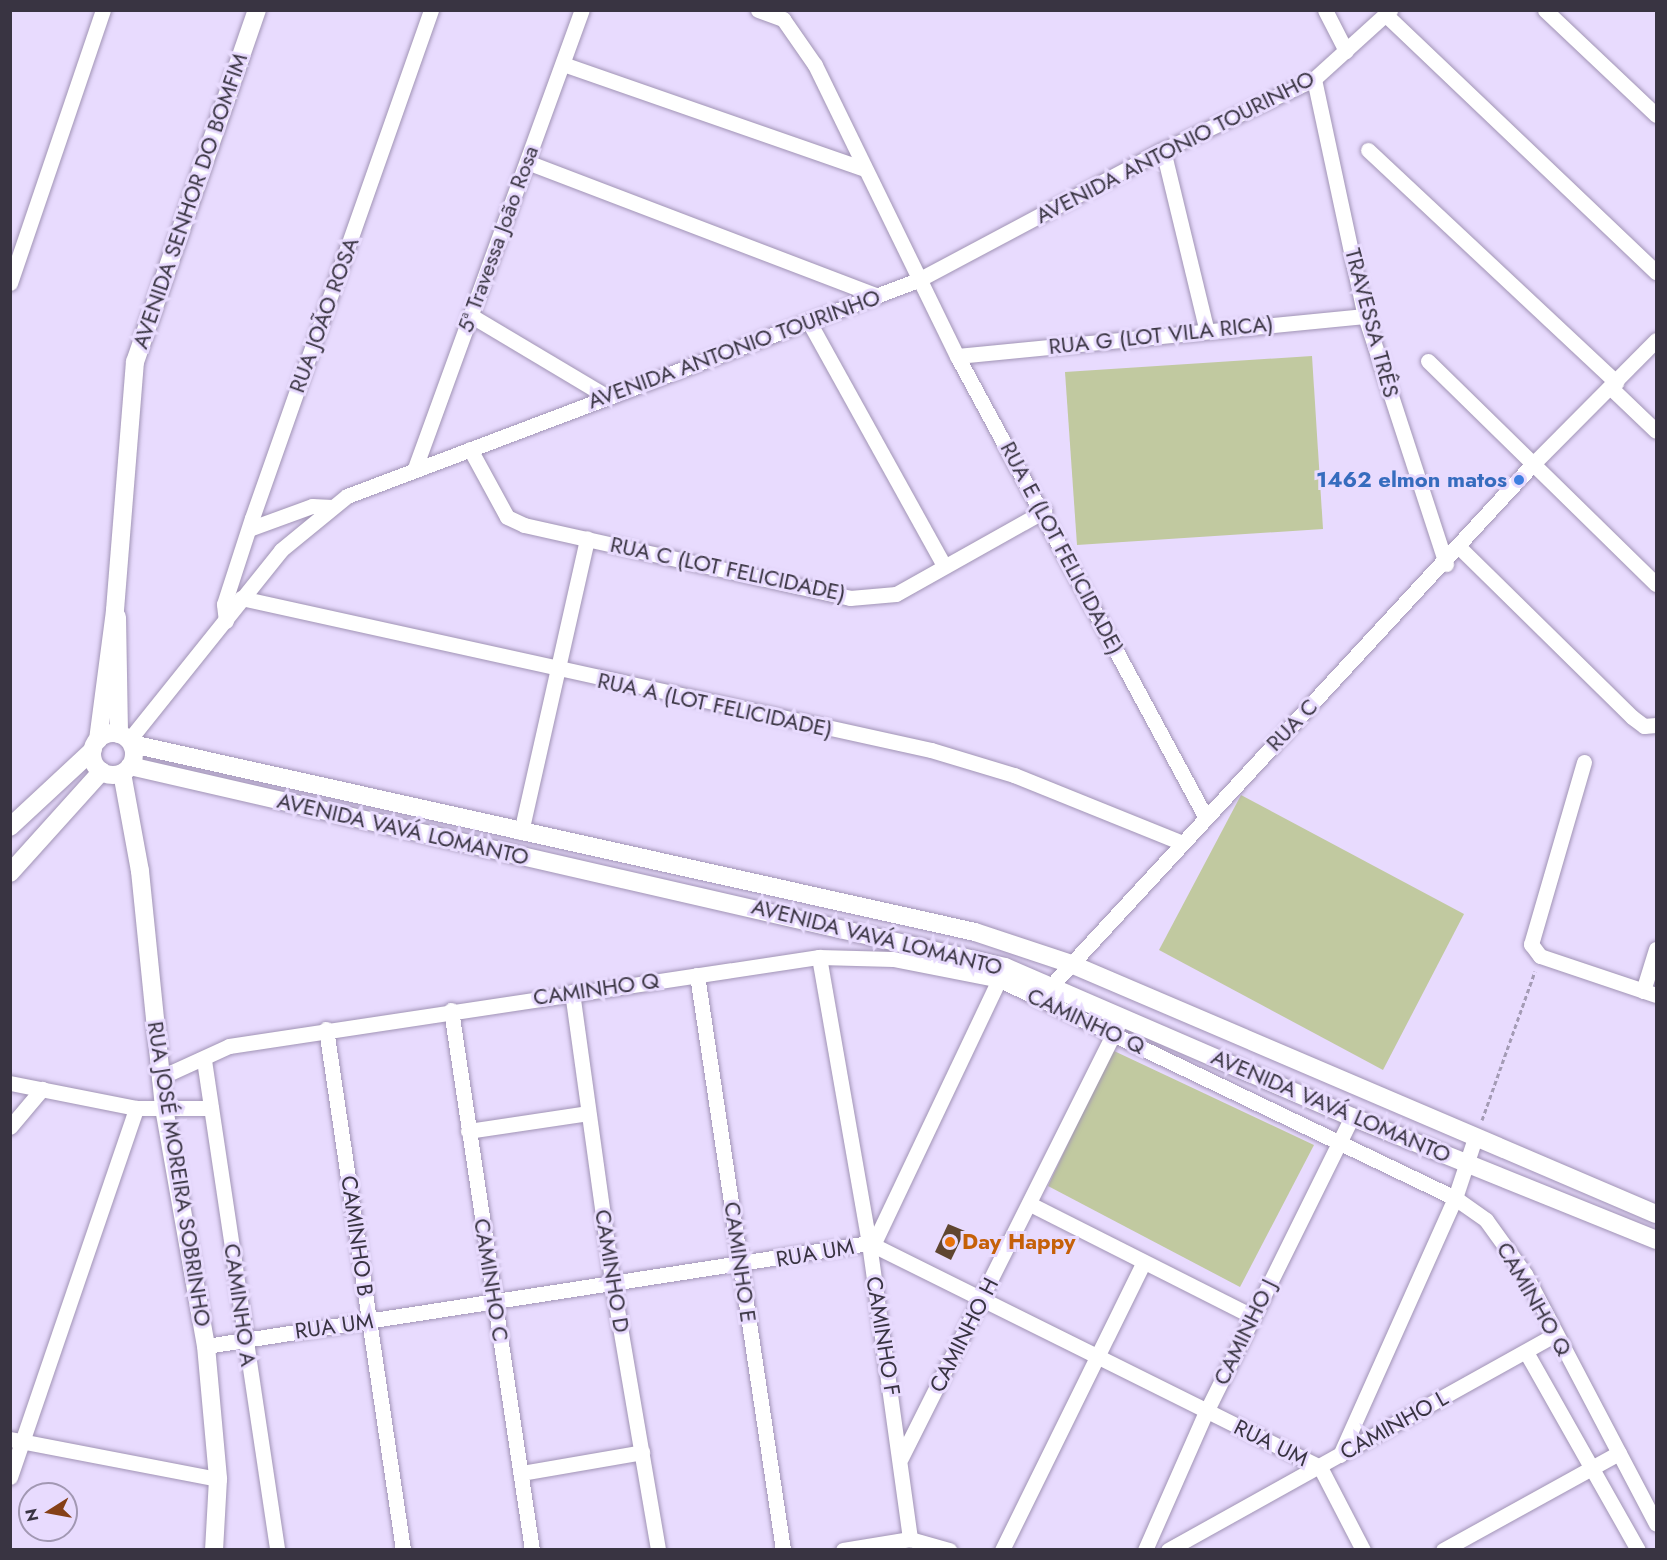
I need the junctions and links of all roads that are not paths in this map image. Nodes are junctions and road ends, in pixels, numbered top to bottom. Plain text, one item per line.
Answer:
1 (103, 10) edge
2 (257, 10) edge
3 (432, 10) edge
4 (582, 10) edge
5 (758, 10) edge
6 (1325, 10) edge
7 (1545, 10) edge
8 (1388, 13) edge
9 (784, 15) edge
10 (1346, 51) junction
11 (563, 64) junction
12 (1314, 79) junction
13 (1656, 115) edge
14 (1163, 150) junction
15 (1368, 150) dead end
16 (527, 162) junction
17 (865, 169) junction
18 (1656, 272) edge
19 (918, 280) junction
20 (10, 283) edge
21 (877, 296) junction
22 (470, 315) junction
23 (1365, 316) junction
24 (808, 322) junction
25 (1206, 328) junction
26 (1656, 340) edge
27 (957, 356) junction
28 (1428, 361) dead end
29 (1614, 385) junction
30 (606, 396) junction
31 (1656, 431) edge
32 (470, 449) junction
33 (1532, 465) junction
34 (415, 468) junction
35 (332, 507) junction
36 (1044, 511) junction
37 (249, 529) junction
38 (587, 538) junction
39 (1458, 546) junction
40 (1446, 564) junction
41 (945, 566) junction
42 (1656, 584) edge
43 (241, 598) junction
44 (115, 610) junction
45 (226, 621) junction
46 (556, 672) junction
47 (1650, 725) edge
48 (127, 739) junction
49 (95, 745) junction
50 (1584, 762) dead end
51 (126, 770) junction
52 (102, 771) junction
53 (1206, 816) junction
54 (10, 827) edge
55 (520, 832) junction
56 (1180, 842) junction
57 (10, 873) edge
58 (1656, 949) edge
59 (819, 957) junction
60 (1071, 963) junction
61 (1002, 974) junction
62 (697, 975) junction
63 (1051, 986) junction
64 (572, 992) junction
65 (1649, 993) edge
66 (451, 1010) junction
67 (1118, 1025) junction
68 (326, 1029) junction
69 (204, 1060) junction
70 (159, 1078) junction
71 (10, 1083) edge
72 (42, 1089) junction
73 (136, 1108) junction
74 (164, 1108) junction
75 (211, 1108) junction
76 (588, 1113) junction
77 (1352, 1118) junction
78 (10, 1127) edge
79 (468, 1131) junction
80 (1475, 1138) junction
81 (1341, 1145) junction
82 (1468, 1163) junction
83 (1455, 1198) junction
84 (1032, 1205) junction
85 (1656, 1214) edge
86 (1656, 1240) edge
87 (871, 1244) junction
88 (1144, 1262) junction
89 (741, 1266) junction
90 (613, 1286) junction
91 (982, 1299) junction
92 (495, 1304) junction
93 (1252, 1316) junction
94 (369, 1322) junction
95 (1556, 1334) junction
96 (244, 1339) junction
97 (206, 1347) junction
98 (1526, 1352) junction
99 (1096, 1355) junction
100 (1206, 1412) junction
101 (17, 1440) edge
102 (642, 1452) junction
103 (1619, 1453) junction
104 (1340, 1455) junction
105 (901, 1458) junction
106 (1320, 1467) junction
107 (1594, 1467) junction
108 (521, 1473) junction
109 (10, 1477) edge
110 (218, 1479) junction
111 (1656, 1524) edge
112 (910, 1539) junction
113 (216, 1547) edge
114 (277, 1550) edge
115 (403, 1550) edge
116 (532, 1550) edge
117 (658, 1550) edge
118 (783, 1550) edge
119 (843, 1550) edge
120 (949, 1550) edge
121 (1002, 1550) edge
122 (1145, 1550) edge
123 (1168, 1550) edge
124 (1364, 1550) edge
125 (1443, 1550) edge
126 (1638, 1550) edge

1 - 20 street
2 - 44 street, AVENIDA SENHOR DO BOMFIM
3 - 37 street, RUA JOÃO ROSA
4 - 11 street, 5ª Travessa João Rosa
5 - 9 street
6 - 10 street
7 - 13 street
8 - 10 street, AVENIDA ANTONIO TOURINHO
8 - 18 street
9 - 17 street, RUA E (LOT FELICIDADE)
10 - 12 street, AVENIDA ANTONIO TOURINHO
11 - 16 street, 5ª Travessa João Rosa
11 - 17 street
12 - 14 street, AVENIDA ANTONIO TOURINHO
12 - 23 street, TRAVESSA TRÊS
14 - 19 street, AVENIDA ANTONIO TOURINHO
14 - 25 street
15 - 29 street
16 - 21 street
16 - 22 street, 5ª Travessa João Rosa
17 - 19 street, RUA E (LOT FELICIDADE)
19 - 21 street, AVENIDA ANTONIO TOURINHO
19 - 27 street, RUA E (LOT FELICIDADE)
21 - 24 street, AVENIDA ANTONIO TOURINHO
22 - 30 street
22 - 34 street, 5ª Travessa João Rosa
23 - 25 street, RUA G (LOT VILA RICA)
23 - 40 street, TRAVESSA TRÊS
24 - 30 street, AVENIDA ANTONIO TOURINHO
24 - 41 street
25 - 27 street, RUA G (LOT VILA RICA)
26 - 29 street, RUA C
27 - 36 street, RUA E (LOT FELICIDADE)
28 - 33 street
29 - 31 street
29 - 33 street, RUA C
30 - 32 street, AVENIDA ANTONIO TOURINHO
32 - 34 street, AVENIDA ANTONIO TOURINHO
32 - 38 street, RUA C (LOT FELICIDADE)
33 - 39 street, RUA C
33 - 42 street
34 - 35 street, AVENIDA ANTONIO TOURINHO
35 - 37 street
35 - 43 street, AVENIDA ANTONIO TOURINHO
36 - 41 street, RUA C (LOT FELICIDADE)
36 - 53 street, RUA E (LOT FELICIDADE)
37 - 45 street, RUA JOÃO ROSA
38 - 41 street, RUA C (LOT FELICIDADE)
38 - 46 street
39 - 40 street, RUA C
39 - 47 street
40 - 53 street, RUA C
43 - 45 street, AVENIDA ANTONIO TOURINHO
43 - 46 street, RUA A (LOT FELICIDADE)
44 - 48 street, AVENIDA SENHOR DO BOMFIM
44 - 49 street, AVENIDA SENHOR DO BOMFIM
45 - 48 street, AVENIDA ANTONIO TOURINHO
46 - 55 street
46 - 56 street, RUA A (LOT FELICIDADE)
48 - 49 street
48 - 51 street, RUA JOSÉ MOREIRA SOBRINHO
48 - 55 street, AVENIDA VAVÁ LOMANTO
49 - 52 street
49 - 54 street
50 - 65 street
51 - 52 street, AVENIDA VAVÁ LOMANTO
51 - 61 street, AVENIDA VAVÁ LOMANTO
51 - 70 street, RUA JOSÉ MOREIRA SOBRINHO
52 - 57 street
53 - 56 street, RUA C
55 - 60 street, AVENIDA VAVÁ LOMANTO
56 - 60 street, RUA C
58 - 65 street
59 - 61 street, CAMINHO Q
59 - 62 street, CAMINHO Q
59 - 87 street, CAMINHO F
60 - 63 street, RUA C
60 - 80 street, AVENIDA VAVÁ LOMANTO
61 - 63 street, AVENIDA VAVÁ LOMANTO
61 - 67 street, CAMINHO Q
61 - 87 street
62 - 64 street, CAMINHO Q
62 - 89 street, CAMINHO E
63 - 67 street, AVENIDA VAVÁ LOMANTO
64 - 66 street, CAMINHO Q
64 - 76 street, CAMINHO D
66 - 68 street, CAMINHO Q
66 - 79 street, CAMINHO C
67 - 77 street, AVENIDA VAVÁ LOMANTO
67 - 81 street, CAMINHO Q
67 - 84 street, CAMINHO H
68 - 69 street, CAMINHO Q
68 - 94 street, CAMINHO B
69 - 70 street, CAMINHO Q
69 - 75 street, CAMINHO A
70 - 74 street, RUA JOSÉ MOREIRA SOBRINHO
71 - 72 street
72 - 73 street
72 - 78 street
73 - 74 street
73 - 101 street
74 - 75 street
74 - 97 street, RUA JOSÉ MOREIRA SOBRINHO
75 - 96 street, CAMINHO A
76 - 79 street
76 - 90 street, CAMINHO D
77 - 81 street, CAMINHO J
77 - 82 street, AVENIDA VAVÁ LOMANTO
79 - 92 street, CAMINHO C
80 - 82 street
80 - 85 street, AVENIDA VAVÁ LOMANTO
81 - 83 street, CAMINHO Q
81 - 93 street, CAMINHO J
82 - 83 street
82 - 86 street, AVENIDA VAVÁ LOMANTO
83 - 95 street, CAMINHO Q
83 - 104 street
84 - 88 street
84 - 91 street, CAMINHO H
87 - 89 street, RUA UM
87 - 91 street, RUA UM
87 - 105 street, CAMINHO F
88 - 93 street
88 - 99 street
89 - 90 street, RUA UM
89 - 118 street, CAMINHO E
90 - 92 street, RUA UM
90 - 102 street, CAMINHO D
91 - 99 street, RUA UM
91 - 105 street, CAMINHO H
92 - 94 street, RUA UM
92 - 108 street, CAMINHO C
93 - 100 street, CAMINHO J
94 - 96 street, RUA UM
94 - 115 street, CAMINHO B
95 - 98 street, CAMINHO L
95 - 103 street, CAMINHO Q
96 - 97 street, RUA UM
96 - 114 street, CAMINHO A
97 - 110 street, RUA JOSÉ MOREIRA SOBRINHO
98 - 104 street, CAMINHO L
98 - 107 street, CAMINHO Q
99 - 100 street, RUA UM
99 - 121 street
100 - 106 street, RUA UM
100 - 122 street, CAMINHO J
101 - 109 street
101 - 110 street
102 - 108 street
102 - 117 street, CAMINHO D
103 - 107 street
103 - 111 street, CAMINHO Q
104 - 106 street, CAMINHO L
105 - 112 street, CAMINHO F
106 - 123 street, CAMINHO L
106 - 124 street, RUA UM
107 - 125 street
107 - 126 street, CAMINHO Q
108 - 116 street, CAMINHO C
110 - 113 street, RUA JOSÉ MOREIRA SOBRINHO
112 - 119 street
112 - 120 street

